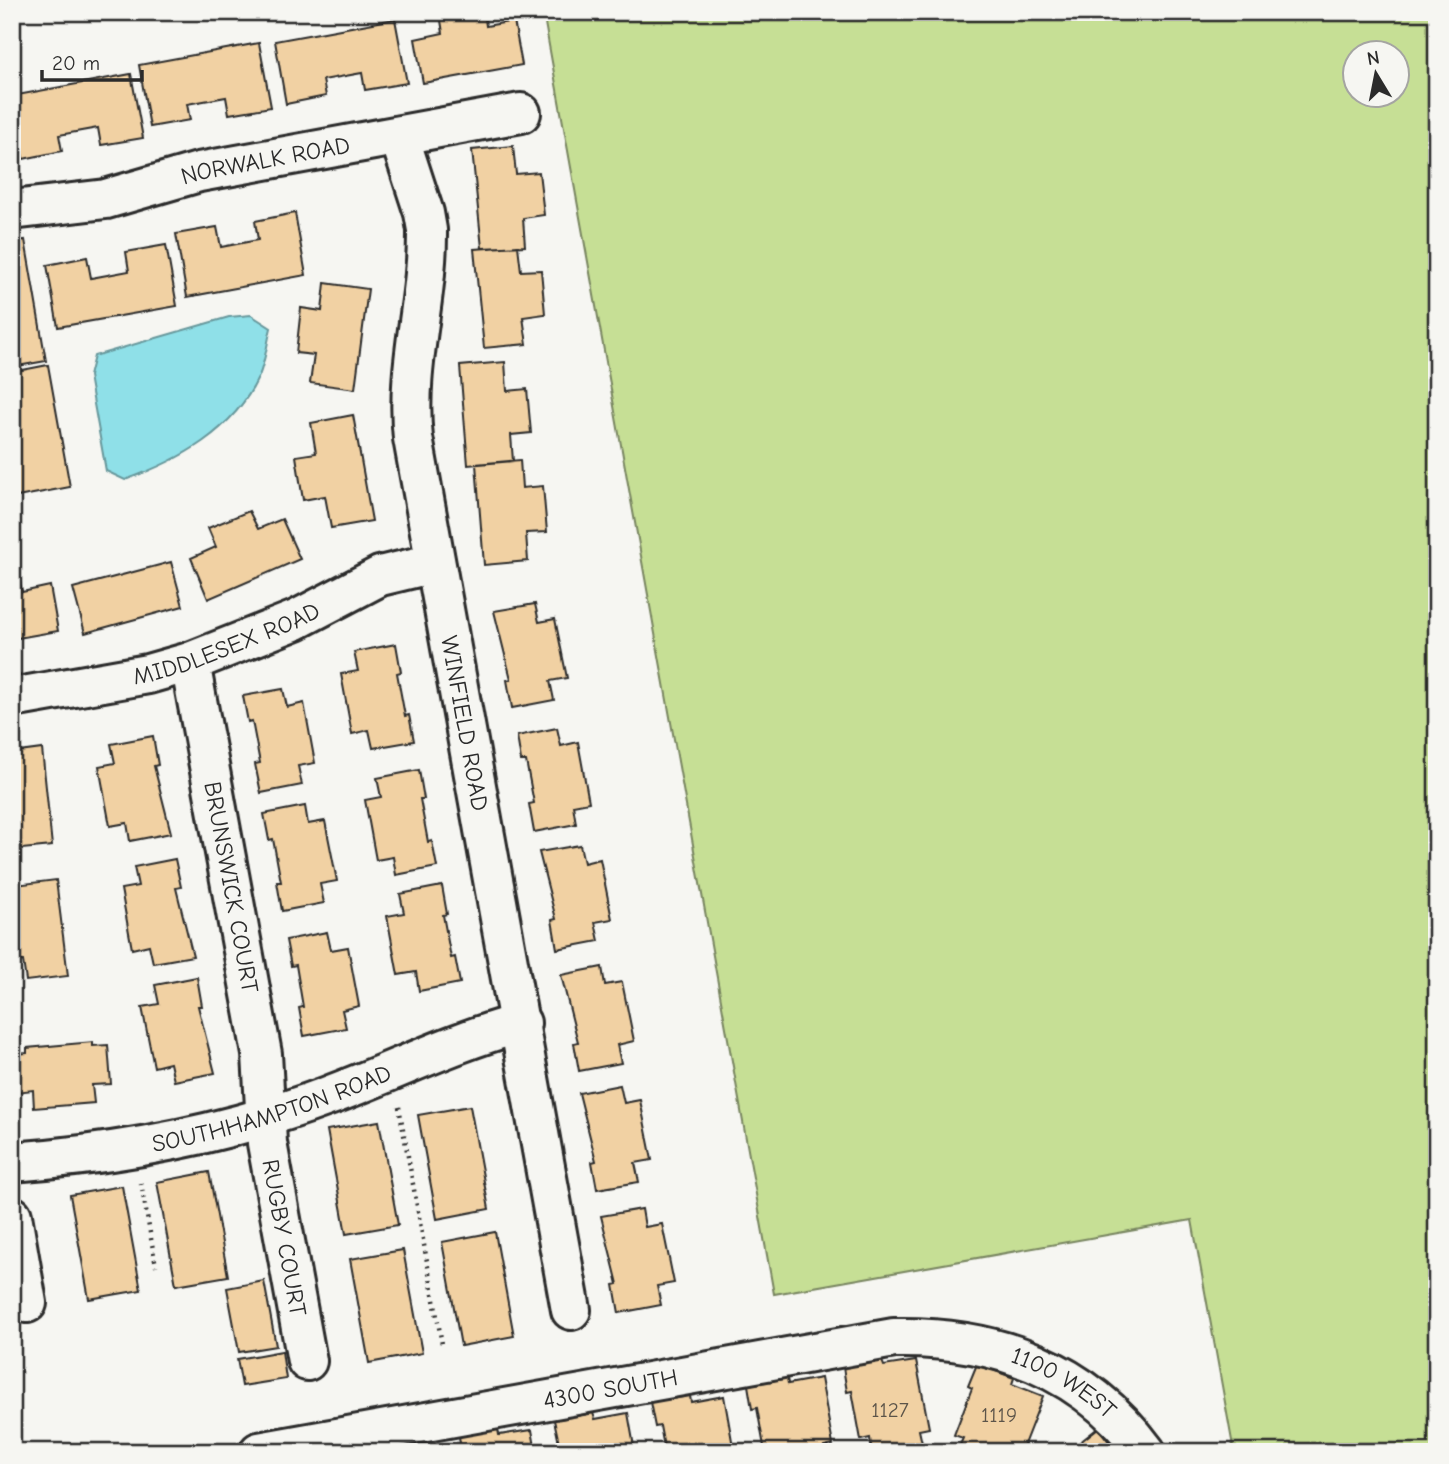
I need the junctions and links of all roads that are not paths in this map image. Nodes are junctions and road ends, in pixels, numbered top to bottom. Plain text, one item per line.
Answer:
1 (521, 113) dead end
2 (399, 136) junction
3 (12, 209) edge
4 (434, 563) junction
5 (190, 662) junction
6 (12, 698) edge
7 (521, 1023) junction
8 (266, 1115) junction
9 (12, 1162) edge
10 (12, 1216) edge
11 (27, 1303) dead end
12 (571, 1310) dead end
13 (964, 1341) joint
14 (307, 1362) dead end
15 (317, 1447) edge
16 (259, 1452) edge
17 (1146, 1452) edge

1 - 2 street, NORWALK ROAD
2 - 3 street, NORWALK ROAD
2 - 4 street, WINFIELD ROAD
4 - 5 street, MIDDLESEX ROAD
4 - 7 street, WINFIELD ROAD
5 - 6 street, MIDDLESEX ROAD
5 - 8 street, BRUNSWICK COURT
7 - 8 street, SOUTHHAMPTON ROAD
7 - 12 street, WINFIELD ROAD
8 - 9 street, SOUTHHAMPTON ROAD
8 - 14 street, RUGBY COURT
10 - 11 street
13 - 15 street, 4300 SOUTH
13 - 17 street, 1100 WEST
15 - 16 street, 4300 SOUTH

